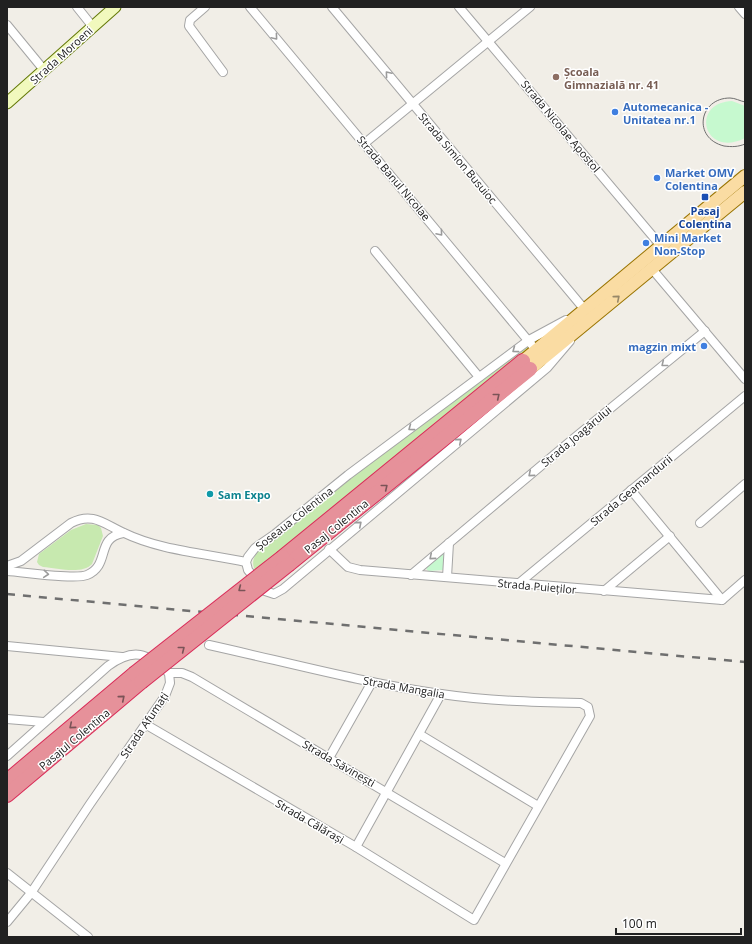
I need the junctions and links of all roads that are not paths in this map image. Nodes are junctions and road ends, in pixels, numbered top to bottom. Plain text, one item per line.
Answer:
1 (77, 7) edge
2 (115, 7) edge
3 (205, 7) edge
4 (250, 7) edge
5 (332, 7) edge
6 (459, 7) edge
7 (530, 7) edge
8 (739, 7) edge
9 (745, 14) edge
10 (7, 25) edge
11 (93, 26) junction
12 (489, 42) junction
13 (44, 70) junction
14 (223, 72) dead end
15 (7, 103) edge
16 (413, 104) junction
17 (365, 143) junction
18 (745, 176) edge
19 (745, 192) edge
20 (662, 246) junction
21 (375, 251) dead end
22 (652, 269) junction
23 (585, 310) junction
24 (587, 323) junction
25 (705, 331) junction
26 (528, 340) junction
27 (536, 350) junction
28 (527, 365) junction
29 (479, 377) junction
30 (745, 379) edge
31 (745, 396) edge
32 (745, 484) edge
33 (631, 490) junction
34 (700, 523) dead end
35 (123, 533) junction
36 (670, 536) junction
37 (448, 543) junction
38 (329, 549) junction
39 (246, 562) junction
40 (7, 566) edge
41 (7, 571) edge
42 (411, 575) junction
43 (447, 577) junction
44 (745, 580) edge
45 (518, 584) junction
46 (604, 591) junction
47 (722, 600) junction
48 (209, 645) dead end
49 (7, 646) edge
50 (122, 657) junction
51 (169, 673) junction
52 (137, 678) junction
53 (372, 682) junction
54 (441, 694) junction
55 (7, 719) edge
56 (44, 722) junction
57 (145, 724) junction
58 (419, 734) junction
59 (7, 756) edge
60 (329, 758) junction
61 (7, 781) edge
62 (386, 791) junction
63 (7, 795) edge
64 (538, 806) junction
65 (356, 847) junction
66 (505, 863) junction
67 (7, 873) edge
68 (31, 893) junction
69 (7, 922) edge
70 (88, 937) edge

1 - 11 street
2 - 11 street, Strada Moroeni
3 - 14 street
4 -> 17 street, Strada Banul Nicolae
16 -> 5 street, Strada Simion Busuioc
6 - 12 street, Strada Nicolae Apostol
7 - 12 street
8 - 9 street
10 - 13 street
11 - 13 street, Strada Moroeni
12 - 16 street
12 - 20 street, Strada Nicolae Apostol
13 - 15 street, Strada Moroeni
16 - 17 street
16 - 23 street, Strada Simion Busuioc
17 -> 26 street, Strada Banul Nicolae
18 - 20 main road, Șoseaua Colentina
19 - 22 main road
20 - 23 main road, Șoseaua Colentina
21 - 29 street
24 -> 22 main road
22 - 25 street
23 - 26 street, Șoseaua Colentina
23 - 27 main road, Șoseaua Colentina
24 - 28 main road
38 -> 24 street
25 - 30 street
25 -> 37 street, Strada Joagărului
26 - 27 street, Strada Banul Nicolae
26 -> 29 street, Șoseaua Colentina
27 - 28 main road, Șoseaua Colentina
28 - 52 highway, Pasaj Colentina, bridge
29 -> 39 street, Șoseaua Colentina
31 - 33 street, Strada Geamandurii
32 - 34 street
33 - 36 street
33 - 45 street, Strada Geamandurii
35 - 39 street
35 - 40 street
41 -> 35 street
36 - 46 street
36 - 47 street
37 -> 42 street, Strada Joagărului
37 - 43 street
38 - 39 street
38 - 42 street, Strada Puieților
42 - 43 street, Strada Puieților
43 - 45 street, Strada Puieților
44 - 47 street
45 - 46 street, Strada Puieților
46 - 47 street, Strada Puieților
48 - 53 street, Strada Mangalia
49 - 50 street
50 - 51 street
50 - 56 street
51 - 57 street, Strada Afumați
51 - 60 street, Strada Săvinești
52 -> 61 highway, Pasajul Colentina
63 -> 52 highway, Pasajul Colentina
53 - 54 street, Strada Mangalia
53 - 60 street
54 - 58 street
54 - 64 street, Strada Mangalia
55 - 56 street
56 - 59 street
57 - 65 street, Strada Călărași
57 - 68 street, Strada Afumați
58 - 62 street
58 - 64 street
60 - 62 street, Strada Săvinești
62 - 65 street
62 - 66 street, Strada Săvinești
64 - 66 street
65 - 66 street, Strada Călărași
67 - 68 street
68 - 69 street, Strada Afumați
68 - 70 street

